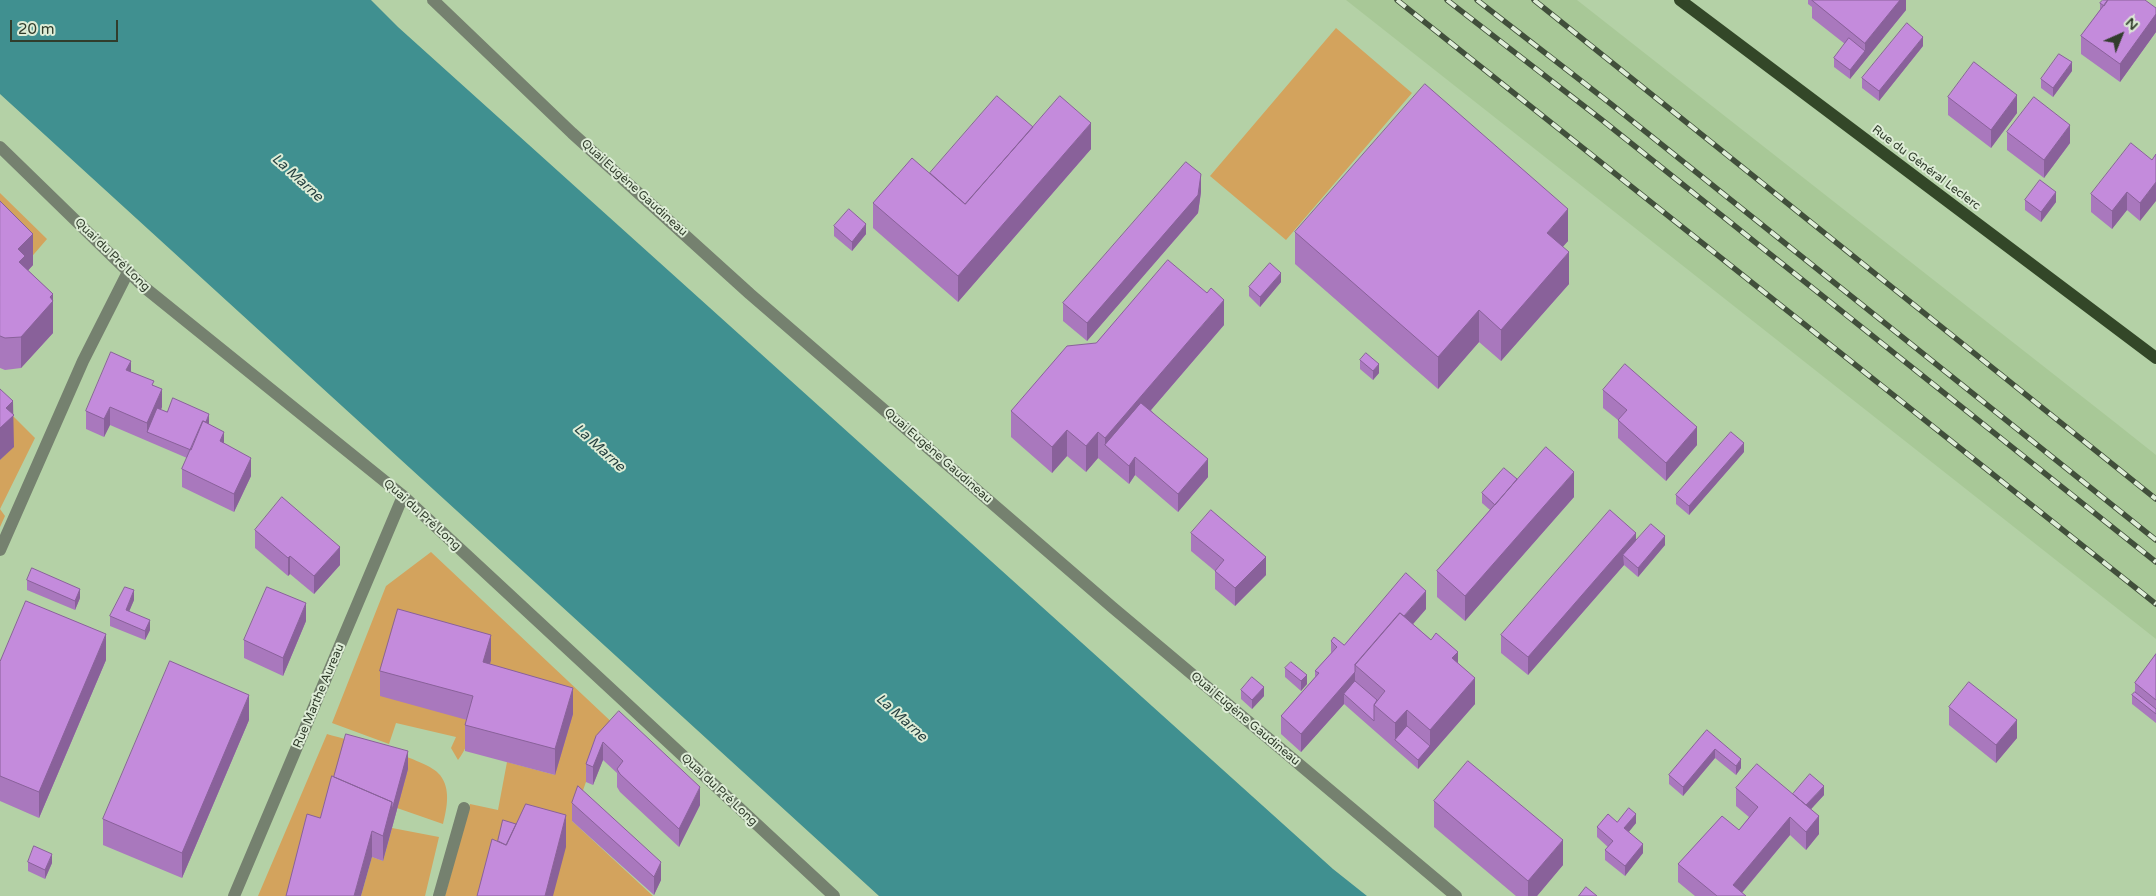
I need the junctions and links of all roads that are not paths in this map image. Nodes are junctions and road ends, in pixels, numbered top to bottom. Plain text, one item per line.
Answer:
1 (434, 0) edge
2 (1680, 0) edge
3 (0, 147) edge
4 (128, 272) junction
5 (2156, 358) edge
6 (404, 496) junction
7 (0, 550) edge
8 (464, 808) dead end
9 (234, 896) edge
10 (439, 896) edge
11 (834, 896) edge
12 (1456, 896) edge

1 - 12 street, Quai Eugène Gaudineau
2 - 5 main road, Rue du Général Leclerc
3 - 4 street, Quai du Pré Long
4 - 6 street, Quai du Pré Long
4 - 7 street
6 - 9 street, Rue Marthe Aureau
6 - 11 street, Quai du Pré Long
8 - 10 street

